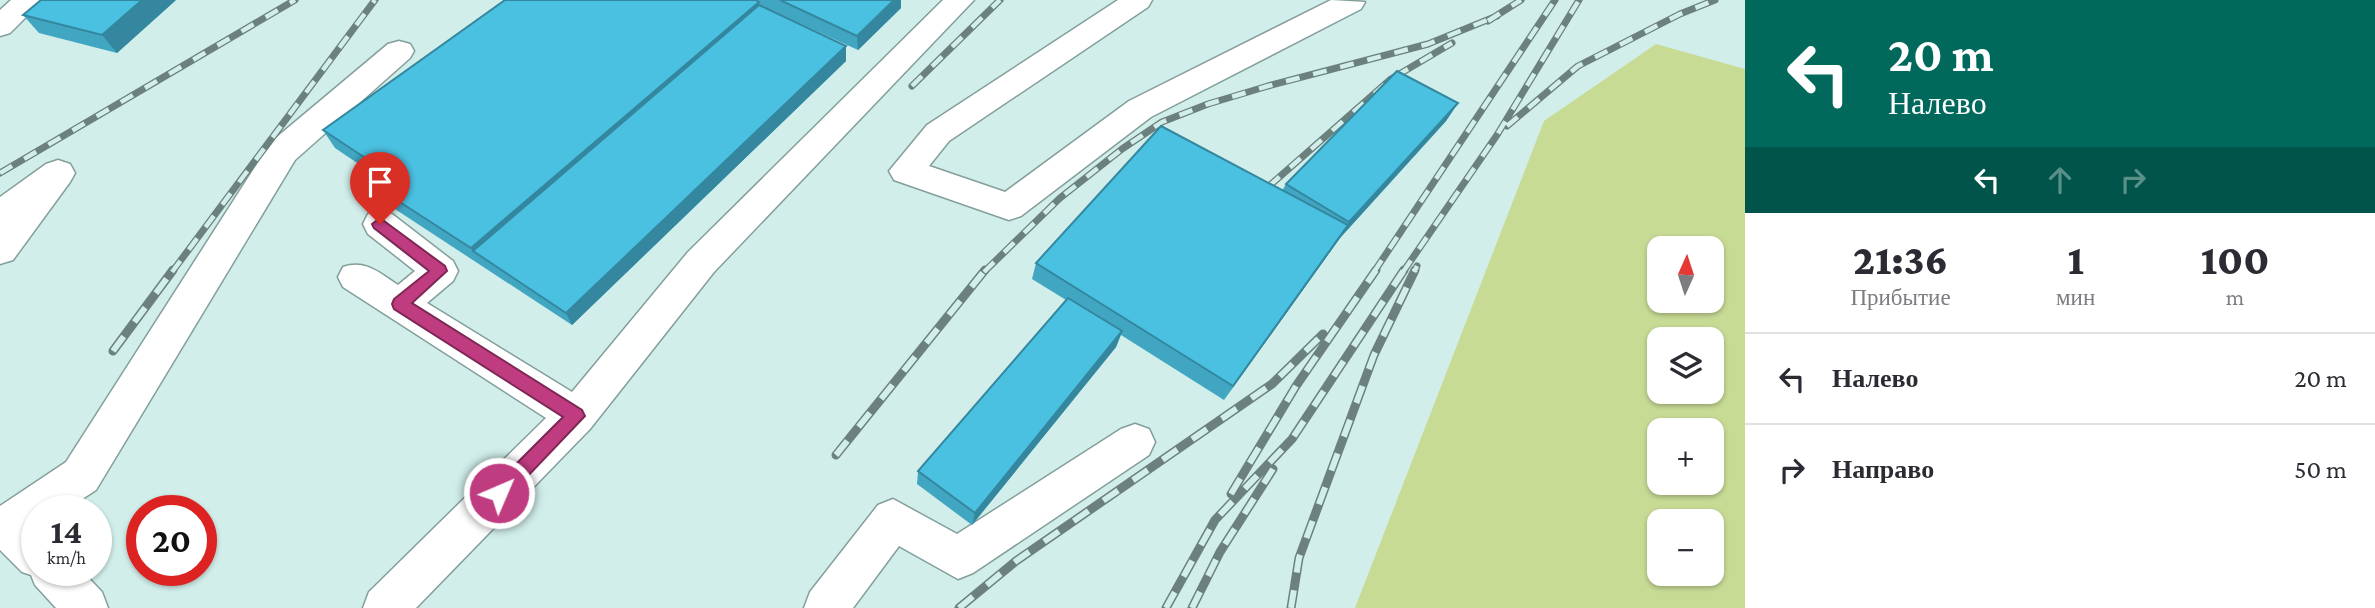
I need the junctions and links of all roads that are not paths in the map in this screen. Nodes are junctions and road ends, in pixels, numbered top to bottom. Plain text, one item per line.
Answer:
1 (29, 0) edge
2 (1138, 0) edge
3 (1347, 0) edge
4 (949, 3) edge
5 (0, 26) edge
6 (399, 51) dead end
7 (0, 215) edge
8 (380, 224) dead end
9 (0, 250) edge
10 (356, 277) dead end
11 (400, 304) junction
12 (576, 416) junction
13 (1135, 442) dead end
14 (3, 527) edge
15 (21, 542) edge
16 (65, 586) edge
17 (86, 608) edge
18 (384, 608) edge
19 (826, 608) edge

1 - 5 lane
2 - 3 lane
4 - 12 lane
6 - 14 lane
7 - 9 lane
8 - 11 lane
10 - 11 lane
11 - 12 lane
12 - 18 lane
13 - 19 lane
14 - 15 lane
16 - 17 lane

